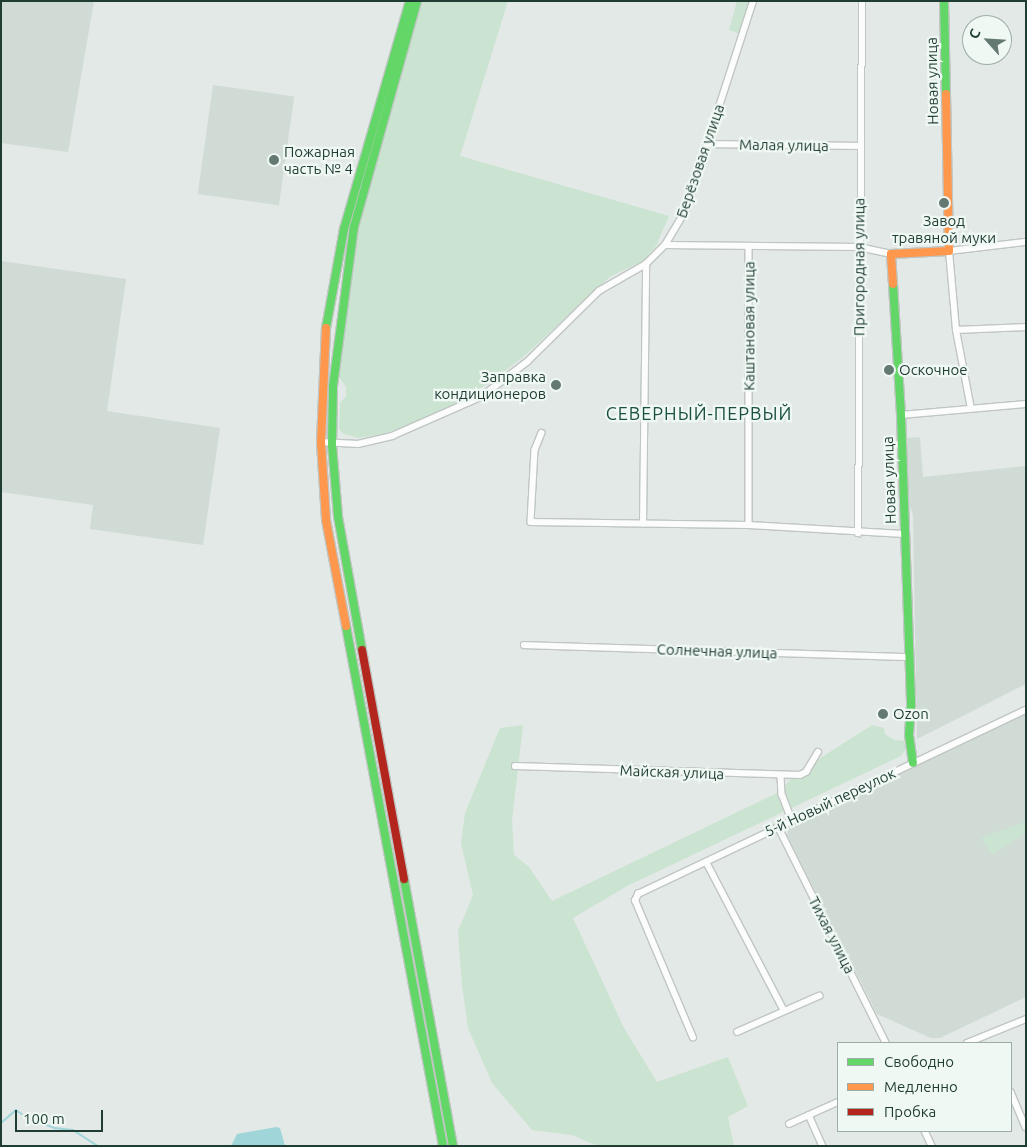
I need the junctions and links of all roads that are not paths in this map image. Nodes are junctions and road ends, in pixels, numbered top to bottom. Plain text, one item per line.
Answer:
1 (410, 1) edge
2 (417, 1) edge
3 (754, 1) edge
4 (862, 1) edge
5 (944, 1) edge
6 (707, 144) junction
7 (860, 146) junction
8 (1026, 242) edge
9 (665, 245) junction
10 (749, 246) junction
11 (859, 248) junction
12 (949, 250) junction
13 (891, 254) junction
14 (646, 264) junction
15 (1026, 328) edge
16 (956, 330) junction
17 (1026, 404) edge
18 (971, 409) junction
19 (900, 415) junction
20 (542, 433) dead end
21 (321, 442) junction
22 (332, 444) junction
23 (643, 524) junction
24 (749, 525) junction
25 (858, 534) junction
26 (904, 534) junction
27 (524, 645) dead end
28 (910, 657) junction
29 (1026, 710) edge
30 (818, 752) dead end
31 (913, 763) junction
32 (515, 766) dead end
33 (781, 776) junction
34 (792, 820) junction
35 (778, 826) junction
36 (707, 862) junction
37 (819, 996) dead end
38 (784, 1010) junction
39 (1026, 1019) edge
40 (737, 1032) dead end
41 (693, 1038) dead end
42 (988, 1040) edge
43 (886, 1042) edge
44 (974, 1042) edge
45 (1012, 1094) edge
46 (837, 1102) edge
47 (809, 1115) junction
48 (789, 1124) dead end
49 (1026, 1127) edge
50 (925, 1132) edge
51 (443, 1146) edge
52 (453, 1146) edge
53 (823, 1146) edge
54 (932, 1146) edge

1 - 21 main road
2 - 22 main road
3 - 6 street, Берёзовая улица
4 - 7 street, Пригородная улица
5 - 12 main road, Новая улица
6 - 7 street, Малая улица
6 - 9 street, Берёзовая улица
7 - 11 street, Пригородная улица
8 - 12 street
9 - 10 street
9 - 14 street, Берёзовая улица
10 - 11 street
10 - 24 street, Каштановая улица
11 - 13 street
11 - 25 street, Пригородная улица
12 - 13 main road
12 - 16 street, Новая улица
13 - 19 main road, Новая улица
14 - 22 street, Берёзовая улица
14 - 23 street
15 - 16 street
16 - 18 street, Новая улица
17 - 18 street
18 - 19 street
19 - 26 main road, Новая улица
20 - 23 street
21 - 22 street, Берёзовая улица
21 - 51 main road
22 - 52 main road
23 - 24 street
24 - 25 street
25 - 26 street
26 - 28 main road, Новая улица
27 - 28 street, Солнечная улица
28 - 31 main road, Новая улица
29 - 31 street, 5-й Новый переулок
30 - 33 street, Майская улица
31 - 34 street, 5-й Новый переулок
32 - 33 street, Майская улица
33 - 34 street
34 - 35 street, 5-й Новый переулок
35 - 36 street, 5-й Новый переулок
35 - 43 street, Тихая улица
36 - 38 street
36 - 41 street, 5-й Новый переулок
37 - 38 street
38 - 40 street
39 - 42 street
42 - 44 street
45 - 49 street
46 - 47 street
47 - 48 street
47 - 53 street
50 - 54 street

